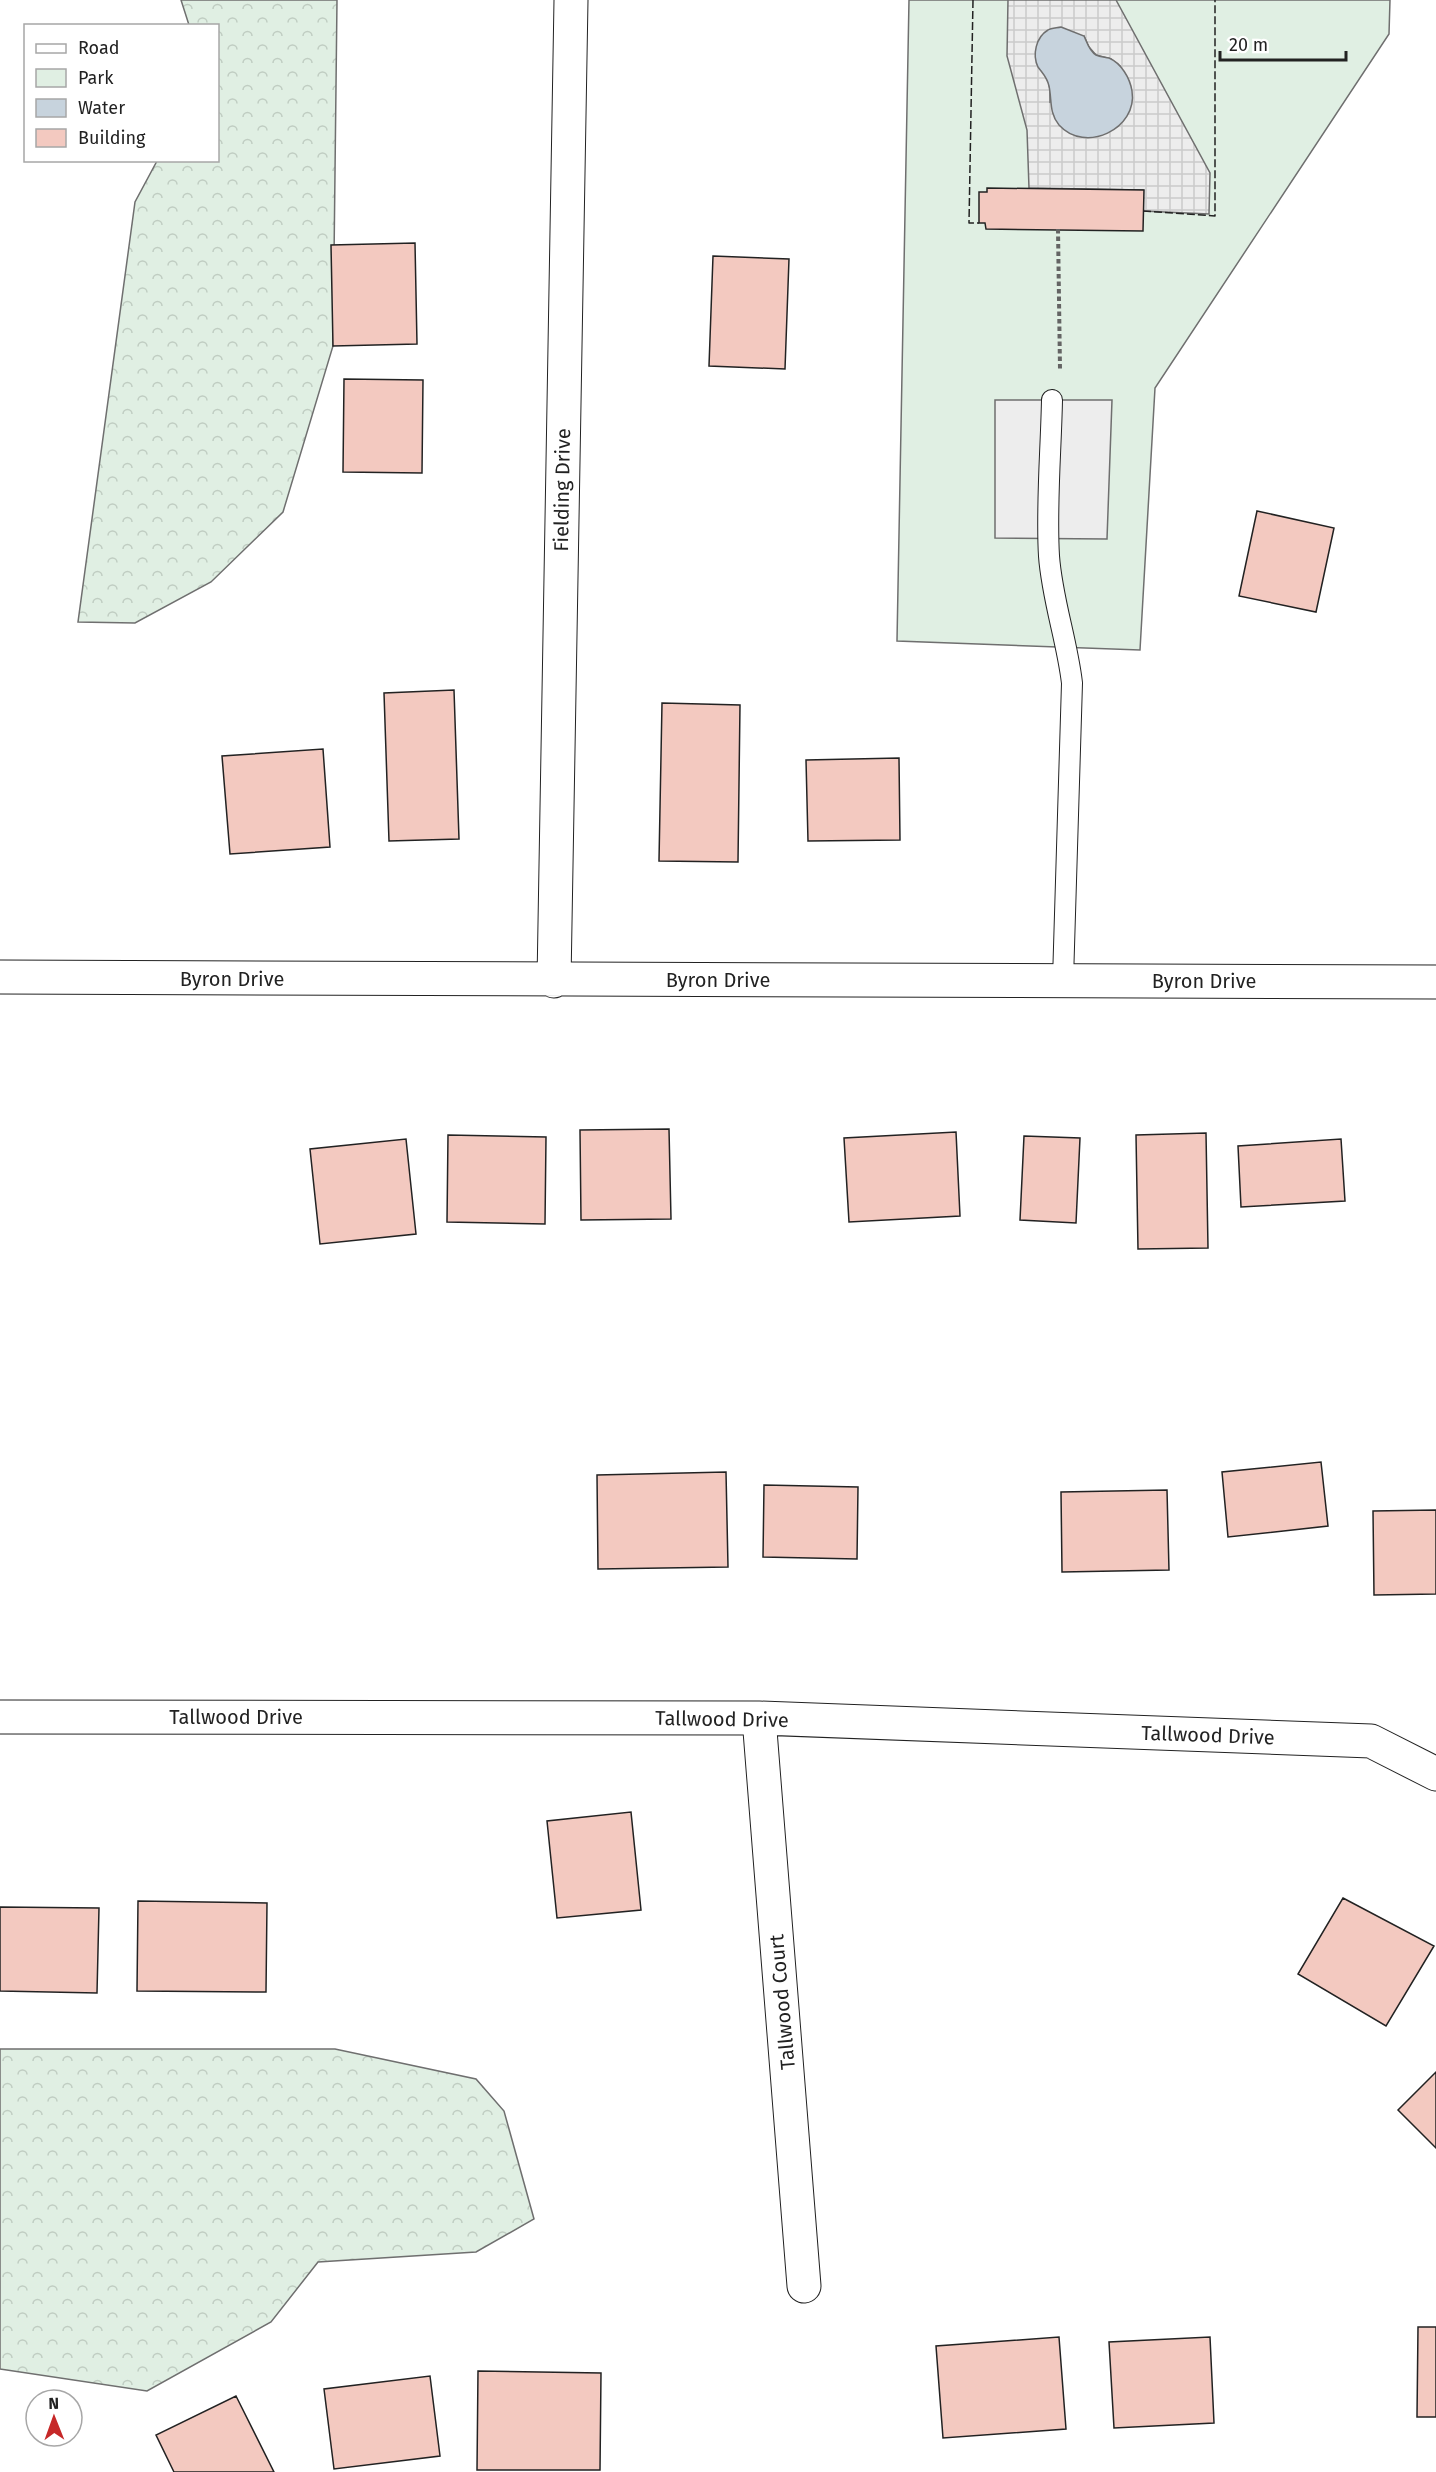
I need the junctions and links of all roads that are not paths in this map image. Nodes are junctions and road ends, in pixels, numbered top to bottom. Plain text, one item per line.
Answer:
1 (571, 0) edge
2 (1052, 400) dead end
3 (0, 977) edge
4 (1063, 980) junction
5 (554, 981) junction
6 (1436, 982) edge
7 (0, 1717) edge
8 (759, 1718) junction
9 (1436, 1774) edge
10 (804, 2286) dead end

1 - 5 street, Fielding Drive
2 - 4 lane
3 - 5 street, Byron Drive
4 - 5 street, Byron Drive
4 - 6 street, Byron Drive
7 - 8 street, Tallwood Drive
8 - 9 street, Tallwood Drive
8 - 10 street, Tallwood Court

